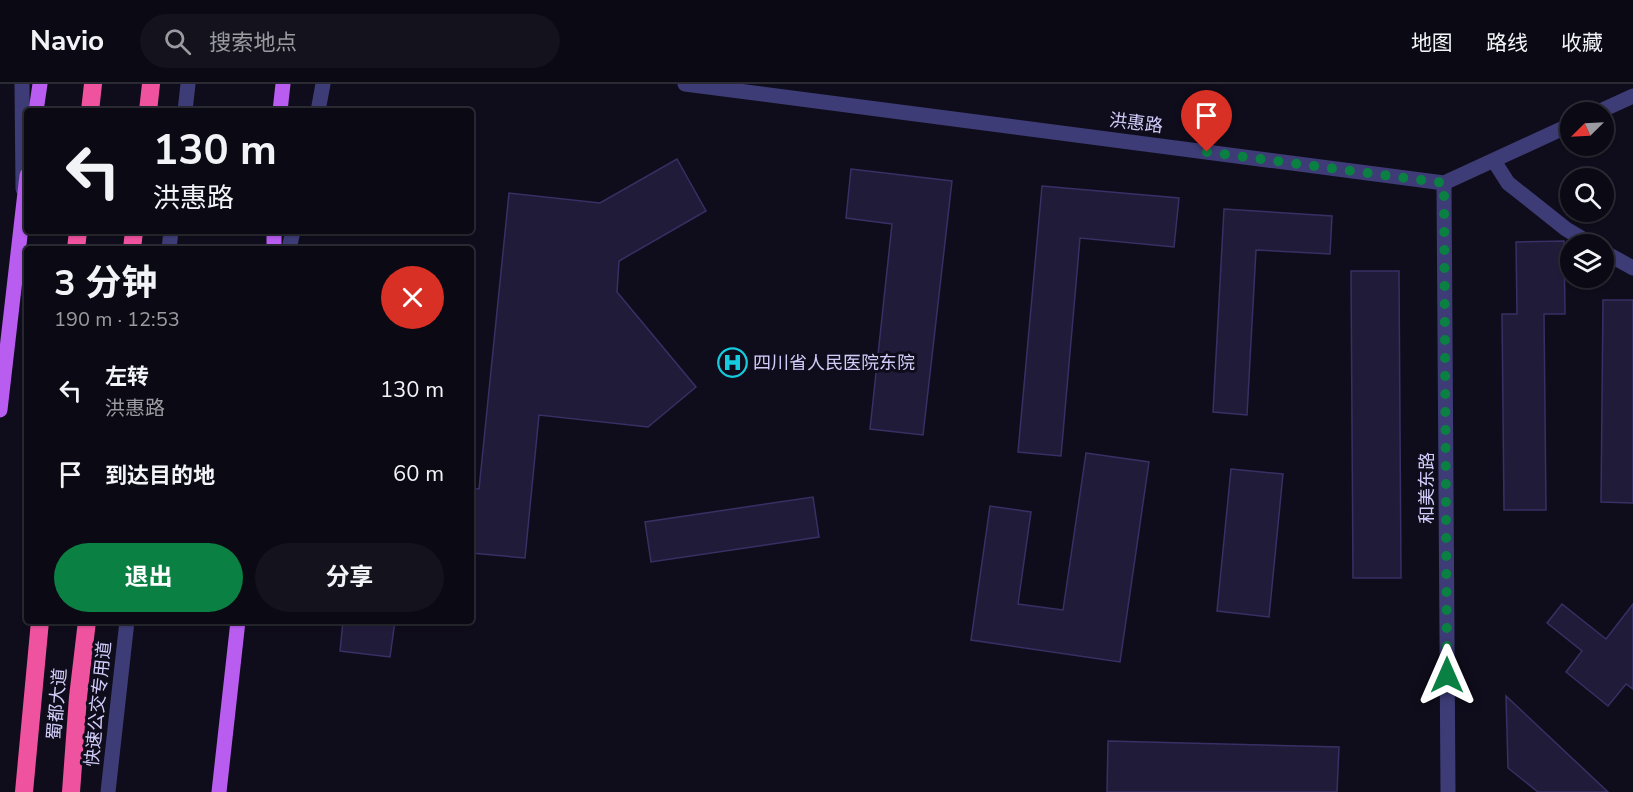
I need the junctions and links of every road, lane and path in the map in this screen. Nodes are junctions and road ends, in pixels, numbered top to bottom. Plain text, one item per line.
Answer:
1 (22, 84) edge
2 (40, 84) edge
3 (93, 84) edge
4 (151, 84) edge
5 (188, 84) edge
6 (283, 84) edge
7 (323, 84) edge
8 (685, 84) edge
9 (1633, 96) edge
10 (1614, 105) edge
11 (36, 108) edge
12 (90, 108) edge
13 (148, 108) edge
14 (185, 108) edge
15 (280, 108) edge
16 (319, 108) edge
17 (1560, 130) edge
18 (1494, 161) junction
19 (1444, 183) junction
20 (24, 199) joint
21 (1574, 234) edge
22 (1614, 258) edge
23 (1633, 268) edge
24 (0, 410) edge
25 (40, 624) edge
26 (87, 624) edge
27 (127, 624) edge
28 (238, 624) edge
29 (24, 792) edge
30 (70, 792) edge
31 (108, 792) edge
32 (219, 792) edge
33 (1448, 792) edge

1 - 20 street
2 - 11 main road
3 - 12 highway
4 - 13 highway
5 - 14 street
6 - 15 main road
7 - 16 street
8 - 19 street, 洪惠路
9 - 10 street
17 - 18 street
18 - 19 street
18 - 21 street
19 - 33 street, 和美东路
20 - 24 main road
22 - 23 street
25 - 29 highway, 蜀都大道
26 - 30 highway, 蜀都大道
27 - 31 street, 快速公交专用道
28 - 32 main road

